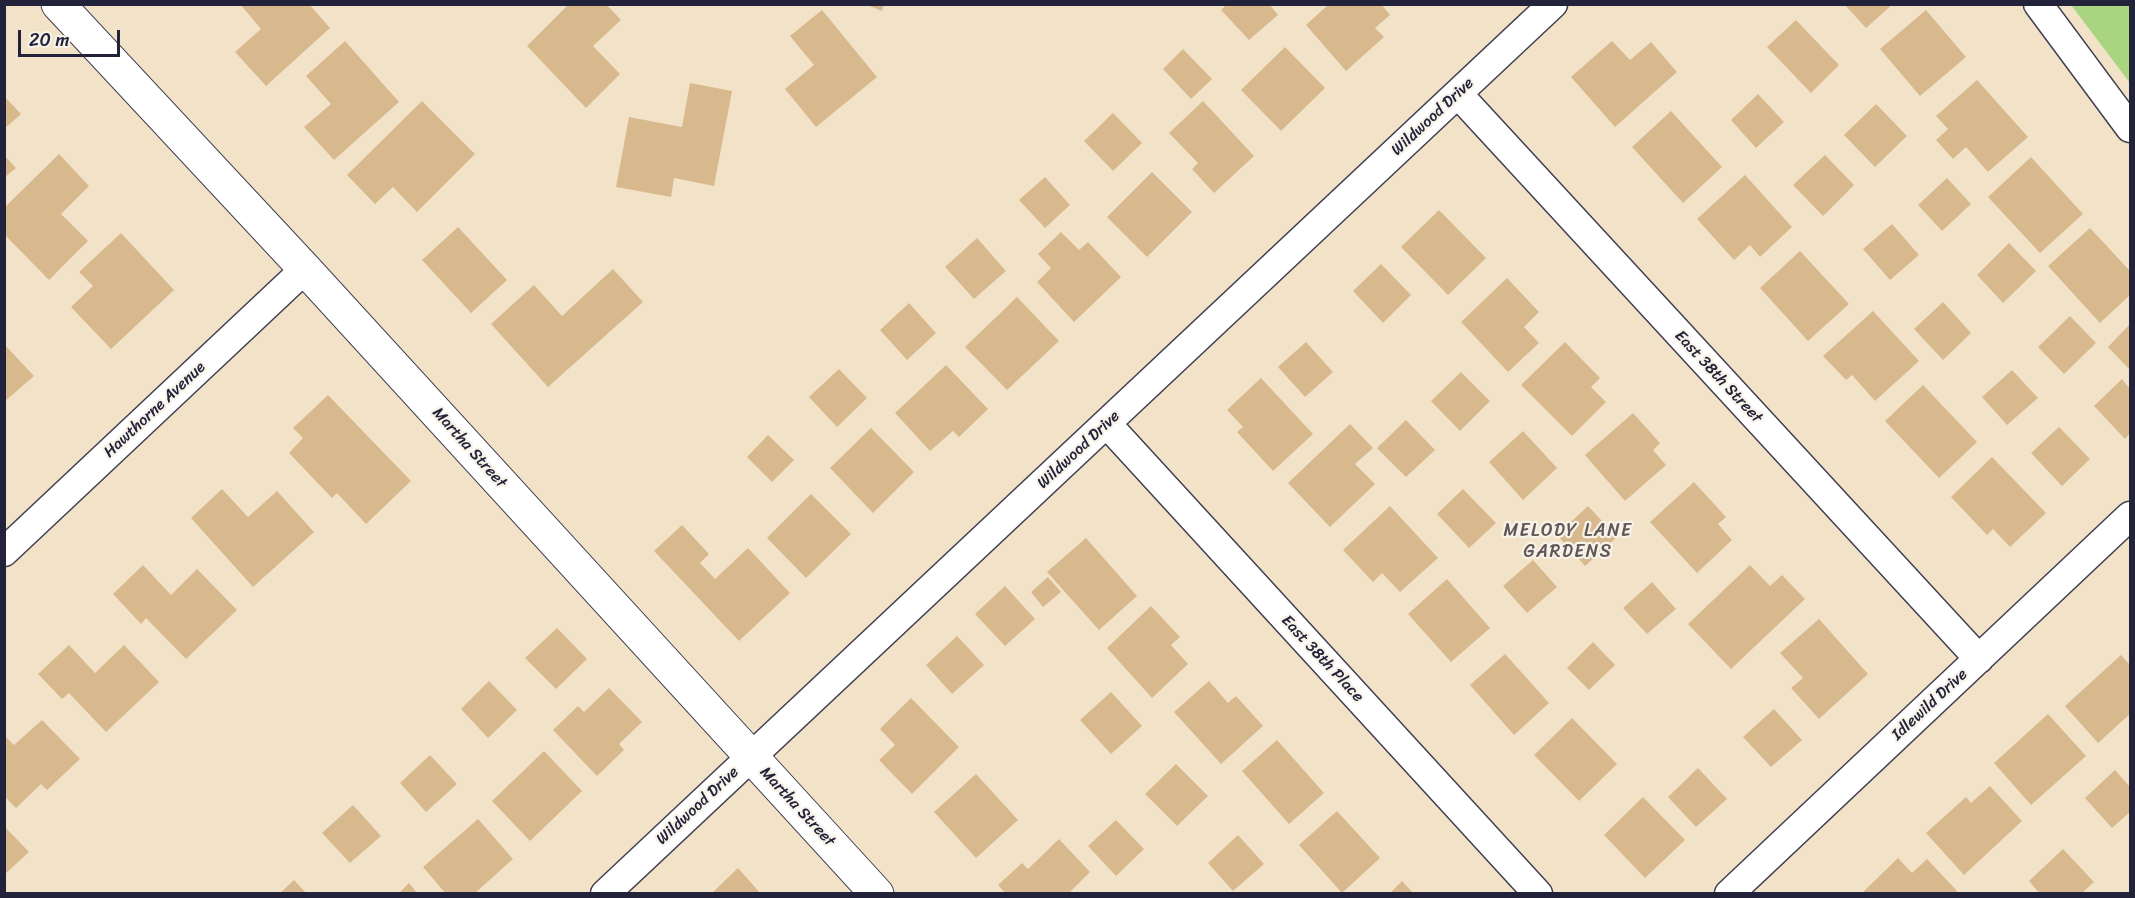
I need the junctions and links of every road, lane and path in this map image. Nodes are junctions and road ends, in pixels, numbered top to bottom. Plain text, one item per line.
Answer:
1 (58, 4) edge
2 (1553, 4) edge
3 (2038, 4) edge
4 (1458, 94) junction
5 (2130, 128) edge
6 (305, 269) junction
7 (1107, 424) junction
8 (2130, 516) edge
9 (4, 552) edge
10 (1978, 659) junction
11 (750, 756) junction
12 (604, 894) edge
13 (877, 894) edge
14 (1538, 894) edge
15 (1729, 894) edge

1 - 6 street, Martha Street
2 - 4 street, Wildwood Drive
3 - 5 street
4 - 7 street, Wildwood Drive
4 - 10 street, East 38th Street
6 - 9 street, Hawthorne Avenue
6 - 11 street, Martha Street
7 - 11 street, Wildwood Drive
7 - 14 street, East 38th Place
8 - 10 street, Idlewild Drive
10 - 15 street, Idlewild Drive
11 - 12 street, Wildwood Drive
11 - 13 street, Martha Street

